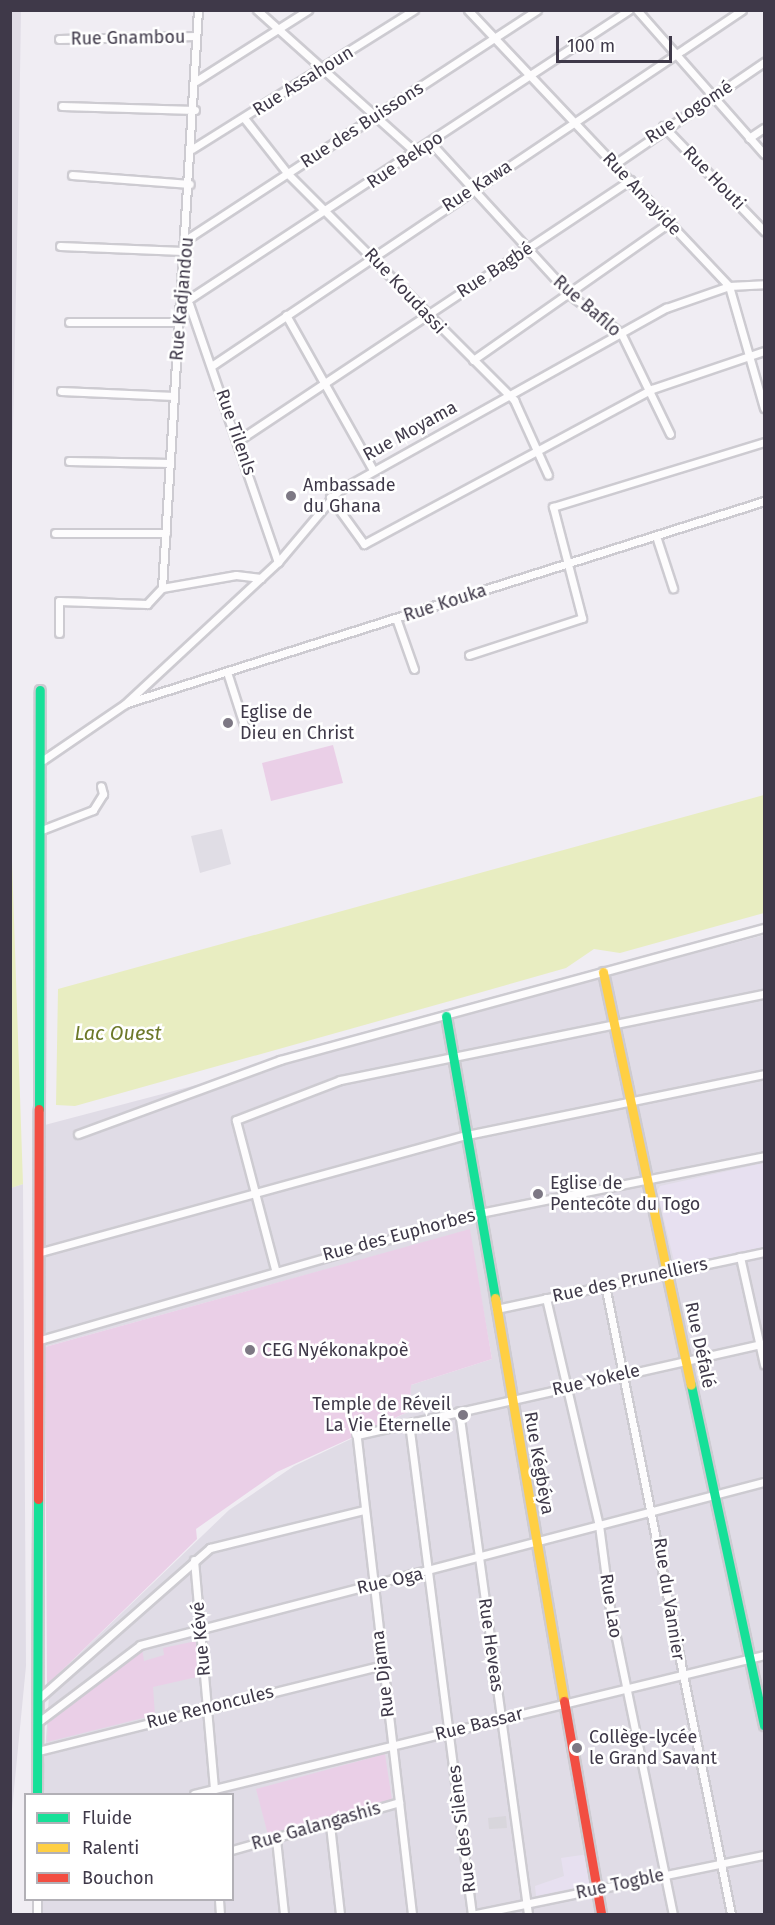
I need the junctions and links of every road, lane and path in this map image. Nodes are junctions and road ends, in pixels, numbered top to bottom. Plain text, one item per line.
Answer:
1 (198, 10) edge
2 (257, 10) edge
3 (308, 10) edge
4 (414, 10) edge
5 (468, 10) edge
6 (537, 10) edge
7 (629, 10) edge
8 (637, 10) edge
9 (742, 10) edge
10 (279, 30) junction
11 (196, 36) junction
12 (59, 39) dead end
13 (494, 39) junction
14 (674, 56) junction
15 (765, 62) edge
16 (325, 68) junction
17 (531, 78) junction
18 (196, 81) junction
19 (713, 97) junction
20 (62, 106) dead end
21 (195, 110) junction
22 (376, 116) junction
23 (244, 118) junction
24 (572, 123) junction
25 (663, 126) junction
26 (765, 128) edge
27 (750, 138) junction
28 (430, 142) junction
29 (192, 149) junction
30 (415, 152) junction
31 (765, 154) edge
32 (615, 164) junction
33 (288, 174) junction
34 (72, 175) dead end
35 (630, 180) junction
36 (190, 184) junction
37 (474, 189) junction
38 (327, 213) junction
39 (669, 223) junction
40 (765, 231) edge
41 (187, 239) junction
42 (60, 246) dead end
43 (526, 249) junction
44 (183, 251) junction
45 (372, 254) junction
46 (765, 284) edge
47 (729, 286) junction
48 (570, 295) junction
49 (189, 304) junction
50 (180, 305) junction
51 (286, 315) junction
52 (425, 317) junction
53 (69, 322) dead end
54 (179, 322) junction
55 (621, 333) junction
56 (765, 351) edge
57 (746, 357) junction
58 (473, 360) junction
59 (213, 365) junction
60 (325, 384) junction
61 (652, 389) junction
62 (62, 391) dead end
63 (174, 396) junction
64 (506, 396) junction
65 (765, 408) edge
66 (670, 434) dead end
67 (239, 440) junction
68 (765, 442) edge
69 (538, 450) junction
70 (69, 461) dead end
71 (170, 463) junction
72 (374, 470) junction
73 (548, 475) dead end
74 (330, 497) junction
75 (765, 501) edge
76 (55, 533) dead end
77 (166, 533) junction
78 (656, 536) junction
79 (278, 562) junction
80 (564, 565) junction
81 (261, 578) junction
82 (162, 588) junction
83 (673, 588) dead end
84 (396, 618) junction
85 (59, 633) dead end
86 (469, 655) dead end
87 (414, 669) dead end
88 (226, 672) junction
89 (40, 690) dead end
90 (125, 704) junction
91 (244, 726) dead end
92 (43, 760) junction
93 (101, 786) dead end
94 (39, 831) junction
95 (765, 928) edge
96 (603, 972) junction
97 (765, 994) edge
98 (446, 1016) junction
99 (614, 1024) junction
100 (453, 1058) junction
101 (765, 1074) edge
102 (630, 1102) junction
103 (78, 1134) dead end
104 (467, 1135) junction
105 (765, 1156) edge
106 (647, 1179) junction
107 (257, 1196) junction
108 (480, 1213) junction
109 (41, 1252) junction
110 (765, 1252) edge
111 (740, 1257) junction
112 (275, 1269) junction
113 (667, 1271) junction
114 (605, 1285) junction
115 (546, 1298) junction
116 (496, 1309) junction
117 (40, 1340) junction
118 (762, 1343) edge
119 (686, 1360) junction
120 (765, 1364) edge
121 (622, 1373) junction
122 (564, 1388) junction
123 (512, 1399) junction
124 (459, 1411) junction
125 (409, 1423) junction
126 (358, 1434) joint
127 (765, 1482) edge
128 (715, 1496) junction
129 (364, 1510) junction
130 (655, 1511) junction
131 (599, 1525) junction
132 (537, 1544) junction
133 (479, 1558) junction
134 (194, 1560) junction
135 (428, 1572) junction
136 (373, 1584) junction
137 (200, 1628) junction
138 (765, 1655) edge
139 (750, 1659) junction
140 (382, 1665) junction
141 (682, 1675) junction
142 (626, 1688) junction
143 (38, 1699) junction
144 (565, 1703) junction
145 (207, 1708) junction
146 (501, 1718) junction
147 (37, 1723) junction
148 (765, 1725) edge
149 (448, 1731) junction
150 (392, 1746) junction
151 (38, 1751) junction
152 (214, 1789) junction
153 (38, 1793) edge
154 (198, 1793) edge
155 (399, 1802) junction
156 (330, 1825) junction
157 (276, 1839) junction
158 (234, 1850) edge
159 (765, 1855) edge
160 (720, 1863) junction
161 (665, 1874) junction
162 (597, 1888) junction
163 (527, 1904) junction
164 (284, 1914) edge
165 (340, 1914) edge
166 (412, 1914) edge
167 (474, 1914) edge
168 (528, 1914) edge
169 (601, 1914) edge
170 (673, 1914) edge
171 (731, 1914) edge

1 - 11 street, Rue Kadjandou
2 - 10 street
3 - 10 street
4 - 16 street, Rue Assahoun
5 - 13 street, Rue Amayide
6 - 13 street, Rue des Buissons
7 - 17 street, Rue Bekpo
8 - 14 street
9 - 14 street, Rue Kawa
10 - 16 street
10 - 18 street
11 - 12 street, Rue Gnambou
11 - 18 street, Rue Kadjandou
13 - 17 street, Rue Amayide
13 - 22 street, Rue des Buissons
14 - 19 street
14 - 24 street, Rue Kawa
15 - 19 street, Rue Logomé
16 - 22 street
16 - 23 street, Rue Assahoun
17 - 24 street, Rue Amayide
17 - 28 street, Rue Bekpo
18 - 21 street, Rue Kadjandou
19 - 25 street, Rue Logomé
19 - 27 street
20 - 21 street
21 - 29 street, Rue Kadjandou
22 - 30 street
22 - 33 street, Rue des Buissons
23 - 29 street, Rue Assahoun
23 - 33 street, Rue Koudassi
24 - 32 street, Rue Amayide
24 - 37 street, Rue Kawa
25 - 32 street, Rue Logomé
25 - 40 street, Rue Houti
26 - 27 street
27 - 31 street
28 - 30 street, Rue Bekpo
28 - 37 street, Rue Bafilo
29 - 36 street, Rue Kadjandou
30 - 38 street, Rue Bekpo
32 - 35 street, Rue Amayide
33 - 38 street, Rue Koudassi
33 - 41 street, Rue des Buissons
34 - 36 street
35 - 39 street, Rue Amayide
35 - 43 street, Rue Bagbé
36 - 41 street, Rue Kadjandou
37 - 43 street, Rue Bafilo
37 - 45 street, Rue Kawa
38 - 45 street, Rue Koudassi
38 - 49 street, Rue Bekpo
39 - 47 street, Rue Amayide
39 - 48 street
41 - 44 street, Rue Kadjandou
42 - 44 street
43 - 48 street, Rue Bafilo
43 - 52 street, Rue Bagbé
44 - 50 street, Rue Kadjandou
45 - 51 street, Rue Kawa
45 - 52 street, Rue Koudassi
46 - 47 street, Rue Moyama
47 - 55 street, Rue Moyama
47 - 57 street
48 - 55 street, Rue Bafilo
48 - 58 street
49 - 50 street, Rue Bekpo
49 - 59 street, Rue Tilenls
50 - 54 street, Rue Kadjandou
51 - 59 street, Rue Kawa
51 - 60 street
52 - 58 street, Rue Koudassi
52 - 60 street, Rue Bagbé
53 - 54 street
54 - 63 street, Rue Kadjandou
55 - 61 street, Rue Bafilo
55 - 64 street, Rue Moyama
56 - 57 street
57 - 61 street
57 - 65 street
58 - 64 street, Rue Koudassi
59 - 67 street, Rue Tilenls
60 - 67 street, Rue Bagbé
60 - 72 street
61 - 66 street, Rue Bafilo
61 - 69 street
62 - 63 street
63 - 71 street, Rue Kadjandou
64 - 69 street, Rue Koudassi
64 - 72 street, Rue Moyama
67 - 79 street, Rue Tilenls
68 - 80 street
69 - 73 street, Rue Koudassi
69 - 74 street
70 - 71 street
71 - 77 street, Rue Kadjandou
72 - 74 street, Rue Moyama
74 - 79 street, Rue Moyama
75 - 78 street, Rue Kouka
76 - 77 street
77 - 82 street, Rue Kadjandou
78 - 80 street, Rue Kouka
78 - 83 street
79 - 81 street, Rue Moyama
80 - 84 street, Rue Kouka
80 - 86 street
81 - 82 street
81 - 90 street, Rue Moyama
82 - 85 street
84 - 87 street
84 - 88 street, Rue Kouka
88 - 90 street, Rue Kouka
88 - 91 street
89 - 92 street
90 - 92 street, Rue Moyama
92 - 94 street
93 - 94 street
94 - 109 street
95 - 96 street
96 - 98 street
96 - 99 street, Rue Défalé
97 - 99 street
98 - 100 street, Rue Kégbéya
98 - 103 street
99 - 100 street
99 - 102 street, Rue Défalé
100 - 104 street, Rue Kégbéya
100 - 107 street
101 - 102 street
102 - 104 street
102 - 106 street, Rue Défalé
104 - 107 street
104 - 108 street, Rue Kégbéya
105 - 106 street, Rue des Euphorbes
106 - 108 street, Rue des Euphorbes
106 - 113 street, Rue Défalé
107 - 109 street
107 - 112 street
108 - 112 street, Rue des Euphorbes
108 - 116 street, Rue Kégbéya
109 - 117 street
110 - 111 street, Rue des Prunelliers
111 - 113 street, Rue des Prunelliers
111 - 118 street
112 - 117 street, Rue des Euphorbes
113 - 114 street, Rue des Prunelliers
113 - 119 street, Rue Défalé
114 - 115 street, Rue des Prunelliers
114 - 121 street, Rue du Vannier
115 - 116 street, Rue des Prunelliers
115 - 122 street, Rue Lao
116 - 123 street, Rue Kégbéya
117 - 143 street
118 - 119 street, Rue Yokele
118 - 120 street
119 - 121 street, Rue Yokele
119 - 128 street, Rue Défalé
121 - 122 street, Rue Yokele
121 - 130 street, Rue du Vannier
122 - 123 street, Rue Yokele
122 - 131 street, Rue Lao
123 - 124 street, Rue Yokele
123 - 132 street, Rue Kégbéya
124 - 125 street, Rue Yokele
124 - 133 street, Rue Heveas
125 - 126 street, Rue Yokele
125 - 135 street, Rue des Silènes
126 - 129 street, Rue Djama
127 - 128 street, Rue Oga
128 - 130 street, Rue Oga
128 - 139 street, Rue Défalé
129 - 134 street
129 - 136 street, Rue Djama
130 - 131 street, Rue Oga
130 - 141 street, Rue du Vannier
131 - 132 street, Rue Oga
131 - 142 street, Rue Lao
132 - 133 street, Rue Oga
132 - 144 street, Rue Kégbéya
133 - 135 street, Rue Oga
133 - 146 street, Rue Heveas
134 - 137 street, Rue Kévé
134 - 143 street
135 - 136 street, Rue Oga
135 - 149 street, Rue des Silènes
136 - 137 street, Rue Oga
136 - 140 street, Rue Djama
137 - 145 street, Rue Kévé
137 - 147 street, Rue Oga
138 - 139 street, Rue Bassar
139 - 141 street, Rue Bassar
139 - 148 street, Rue Défalé
140 - 145 street, Rue Renoncules
140 - 150 street, Rue Djama
141 - 142 street, Rue Bassar
141 - 160 street, Rue du Vannier
142 - 144 street, Rue Bassar
142 - 161 street, Rue Lao
143 - 147 street
144 - 146 street, Rue Bassar
144 - 162 street, Rue Kégbéya
145 - 151 street, Rue Renoncules
145 - 152 street, Rue Kévé
146 - 149 street, Rue Bassar
146 - 163 street, Rue Heveas
147 - 151 street
149 - 150 street, Rue Bassar
149 - 167 street, Rue des Silènes
150 - 152 street, Rue Bassar
150 - 155 street, Rue Djama
151 - 153 street
152 - 154 street, Rue Bassar
155 - 156 street, Rue Galangashis
155 - 166 street, Rue Djama
156 - 157 street, Rue Galangashis
156 - 165 street
157 - 158 street, Rue Galangashis
157 - 164 street
159 - 160 street, Rue Togble
160 - 161 street, Rue Togble
160 - 171 street, Rue du Vannier
161 - 162 street, Rue Togble
161 - 170 street, Rue Lao
162 - 163 street, Rue Togble
162 - 169 street, Rue Kégbéya
163 - 167 street, Rue Togble
163 - 168 street, Rue Heveas

